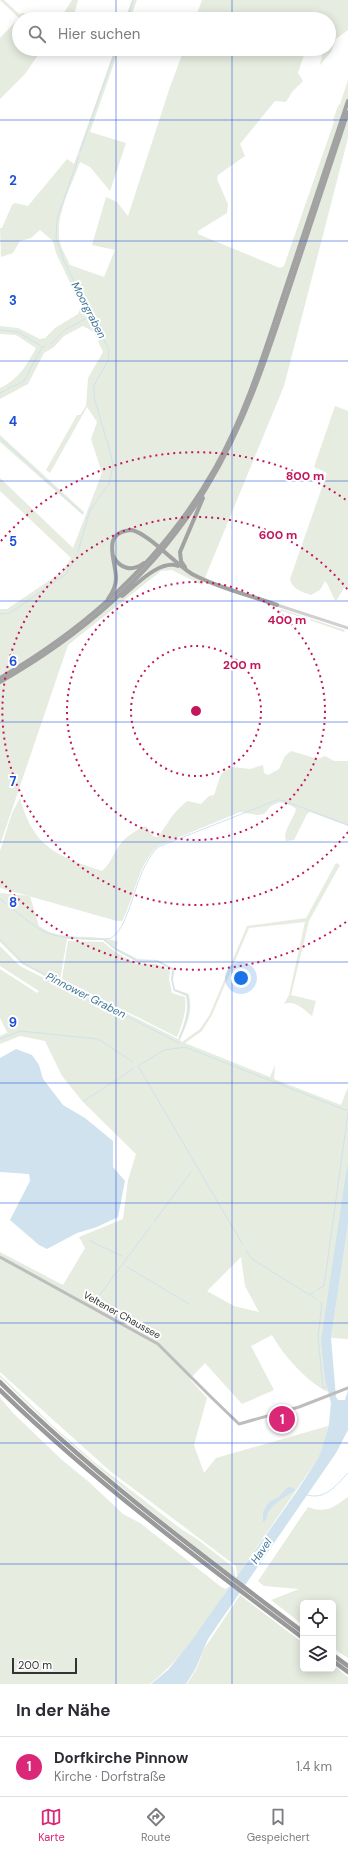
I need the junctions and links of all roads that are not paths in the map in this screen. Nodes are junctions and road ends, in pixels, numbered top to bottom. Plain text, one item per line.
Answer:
1 (348, 100) edge
2 (348, 112) edge
3 (207, 488) junction
4 (111, 552) junction
5 (150, 558) junction
6 (187, 571) junction
7 (105, 604) junction
8 (111, 604) junction
9 (277, 605) joint
10 (348, 628) edge
11 (0, 678) edge
12 (0, 682) edge
13 (0, 1257) edge
14 (0, 1382) edge
15 (347, 1389) edge
16 (0, 1390) edge
17 (229, 1579) junction
18 (246, 1592) junction
19 (300, 1630) edge
20 (301, 1636) edge
21 (336, 1657) edge
22 (336, 1663) edge
23 (348, 1666) edge
24 (348, 1672) edge

1 - 5 highway
2 - 3 highway
3 - 6 highway
3 - 8 highway
4 - 5 highway
4 - 6 highway
4 - 7 highway
5 - 7 highway
6 - 8 highway
6 - 9 highway
7 - 11 highway
8 - 12 highway
9 - 10 street
13 - 15 main road, Veltener Chaussee
14 - 17 highway
16 - 17 highway
17 - 18 highway
18 - 19 highway
18 - 20 highway
21 - 23 highway
22 - 24 highway

